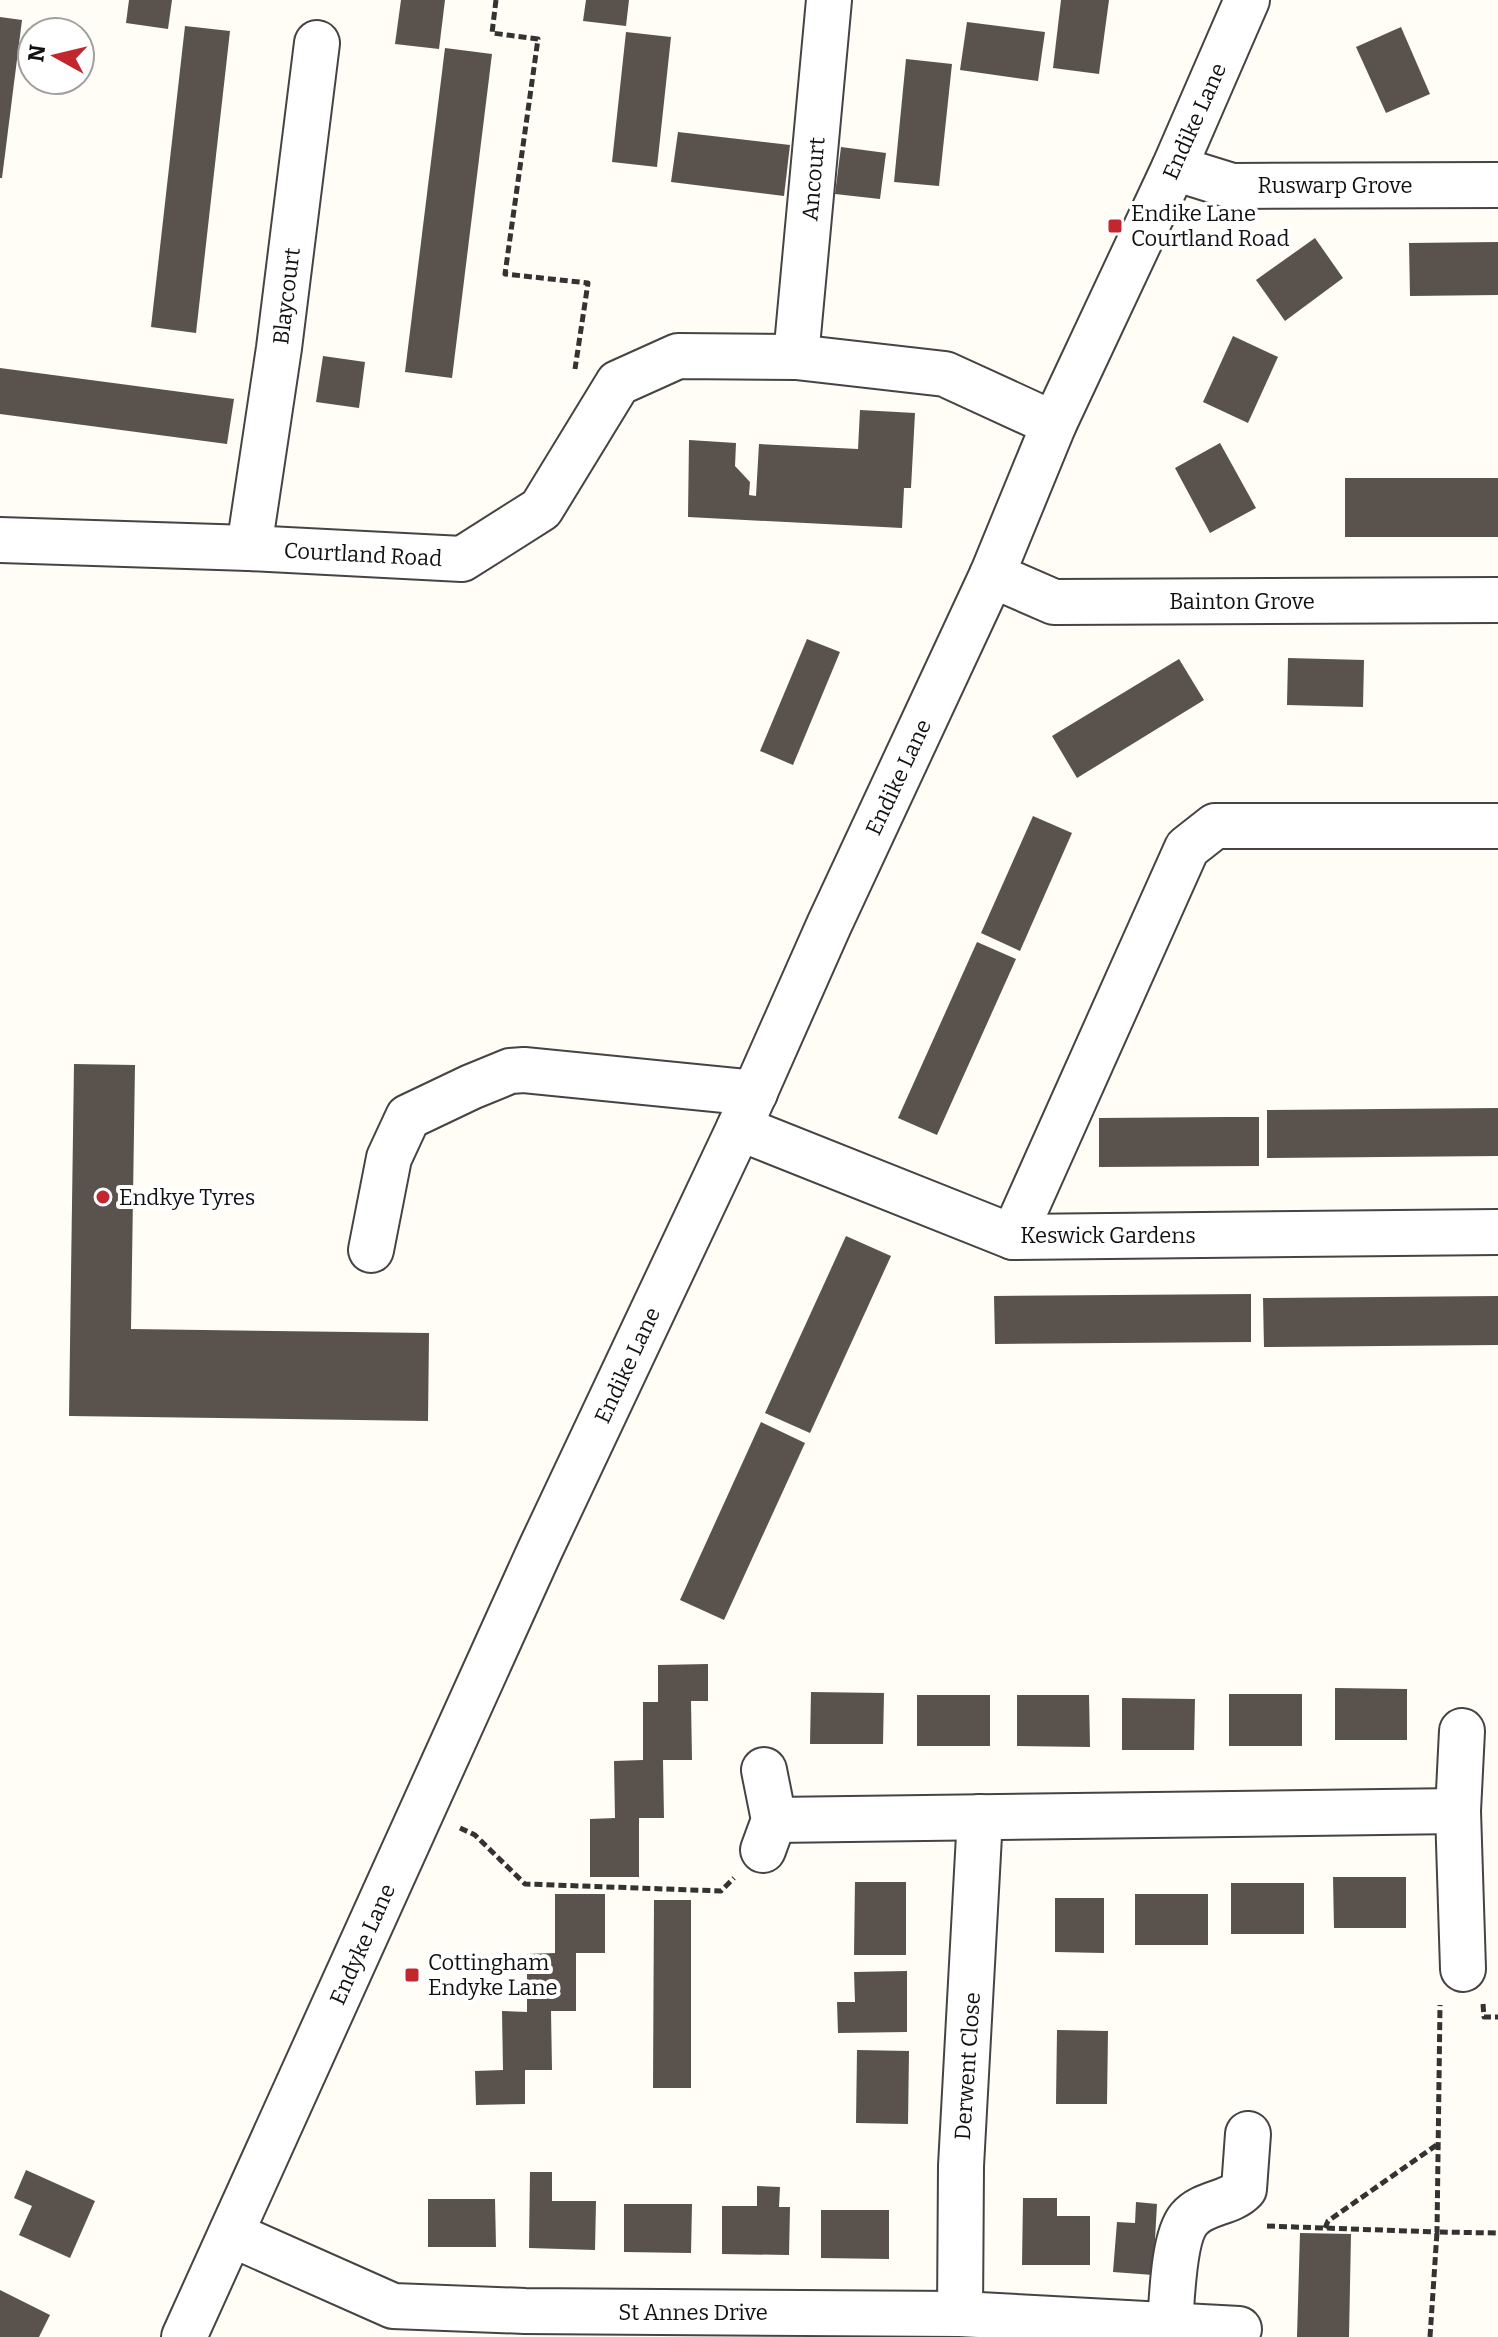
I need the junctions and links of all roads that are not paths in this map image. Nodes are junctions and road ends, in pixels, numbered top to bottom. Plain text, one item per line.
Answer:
1 (829, 0) edge
2 (1247, 0) edge
3 (317, 43) dead end
4 (1174, 168) junction
5 (1498, 185) edge
6 (796, 357) junction
7 (1054, 424) junction
8 (0, 540) edge
9 (249, 548) junction
10 (992, 575) junction
11 (1498, 600) edge
12 (1498, 826) edge
13 (747, 1111) junction
14 (1498, 1232) edge
15 (1013, 1237) junction
16 (371, 1250) dead end
17 (540, 1550) joint
18 (1462, 1731) dead end
19 (764, 1770) dead end
20 (1458, 1811) junction
21 (980, 1817) junction
22 (1463, 1969) road end
23 (1248, 2134) dead end
24 (231, 2234) junction
25 (960, 2314) junction
26 (1170, 2325) junction
27 (1239, 2329) dead end
28 (184, 2337) edge

1 - 6 street, Ancourt
2 - 4 street, Endike Lane
3 - 9 street, Blaycourt
4 - 5 street, Ruswarp Grove
4 - 7 street, Endike Lane
6 - 7 street, Courtland Road
6 - 9 street, Courtland Road
7 - 10 street, Endike Lane
8 - 9 street, Courtland Road
10 - 11 street, Bainton Grove
10 - 13 street, Endike Lane
12 - 15 street
13 - 15 street, Keswick Gardens
13 - 16 street, Keswick Gardens
13 - 17 street, Endike Lane
14 - 15 street, Keswick Gardens
17 - 24 street, Endyke Lane
18 - 20 street
19 - 21 street
20 - 21 street
20 - 22 street
21 - 25 street, Derwent Close
23 - 26 street
24 - 25 street, St Annes Drive
24 - 28 street, Endyke Lane
25 - 26 street, St Annes Drive
26 - 27 street, St Annes Drive

